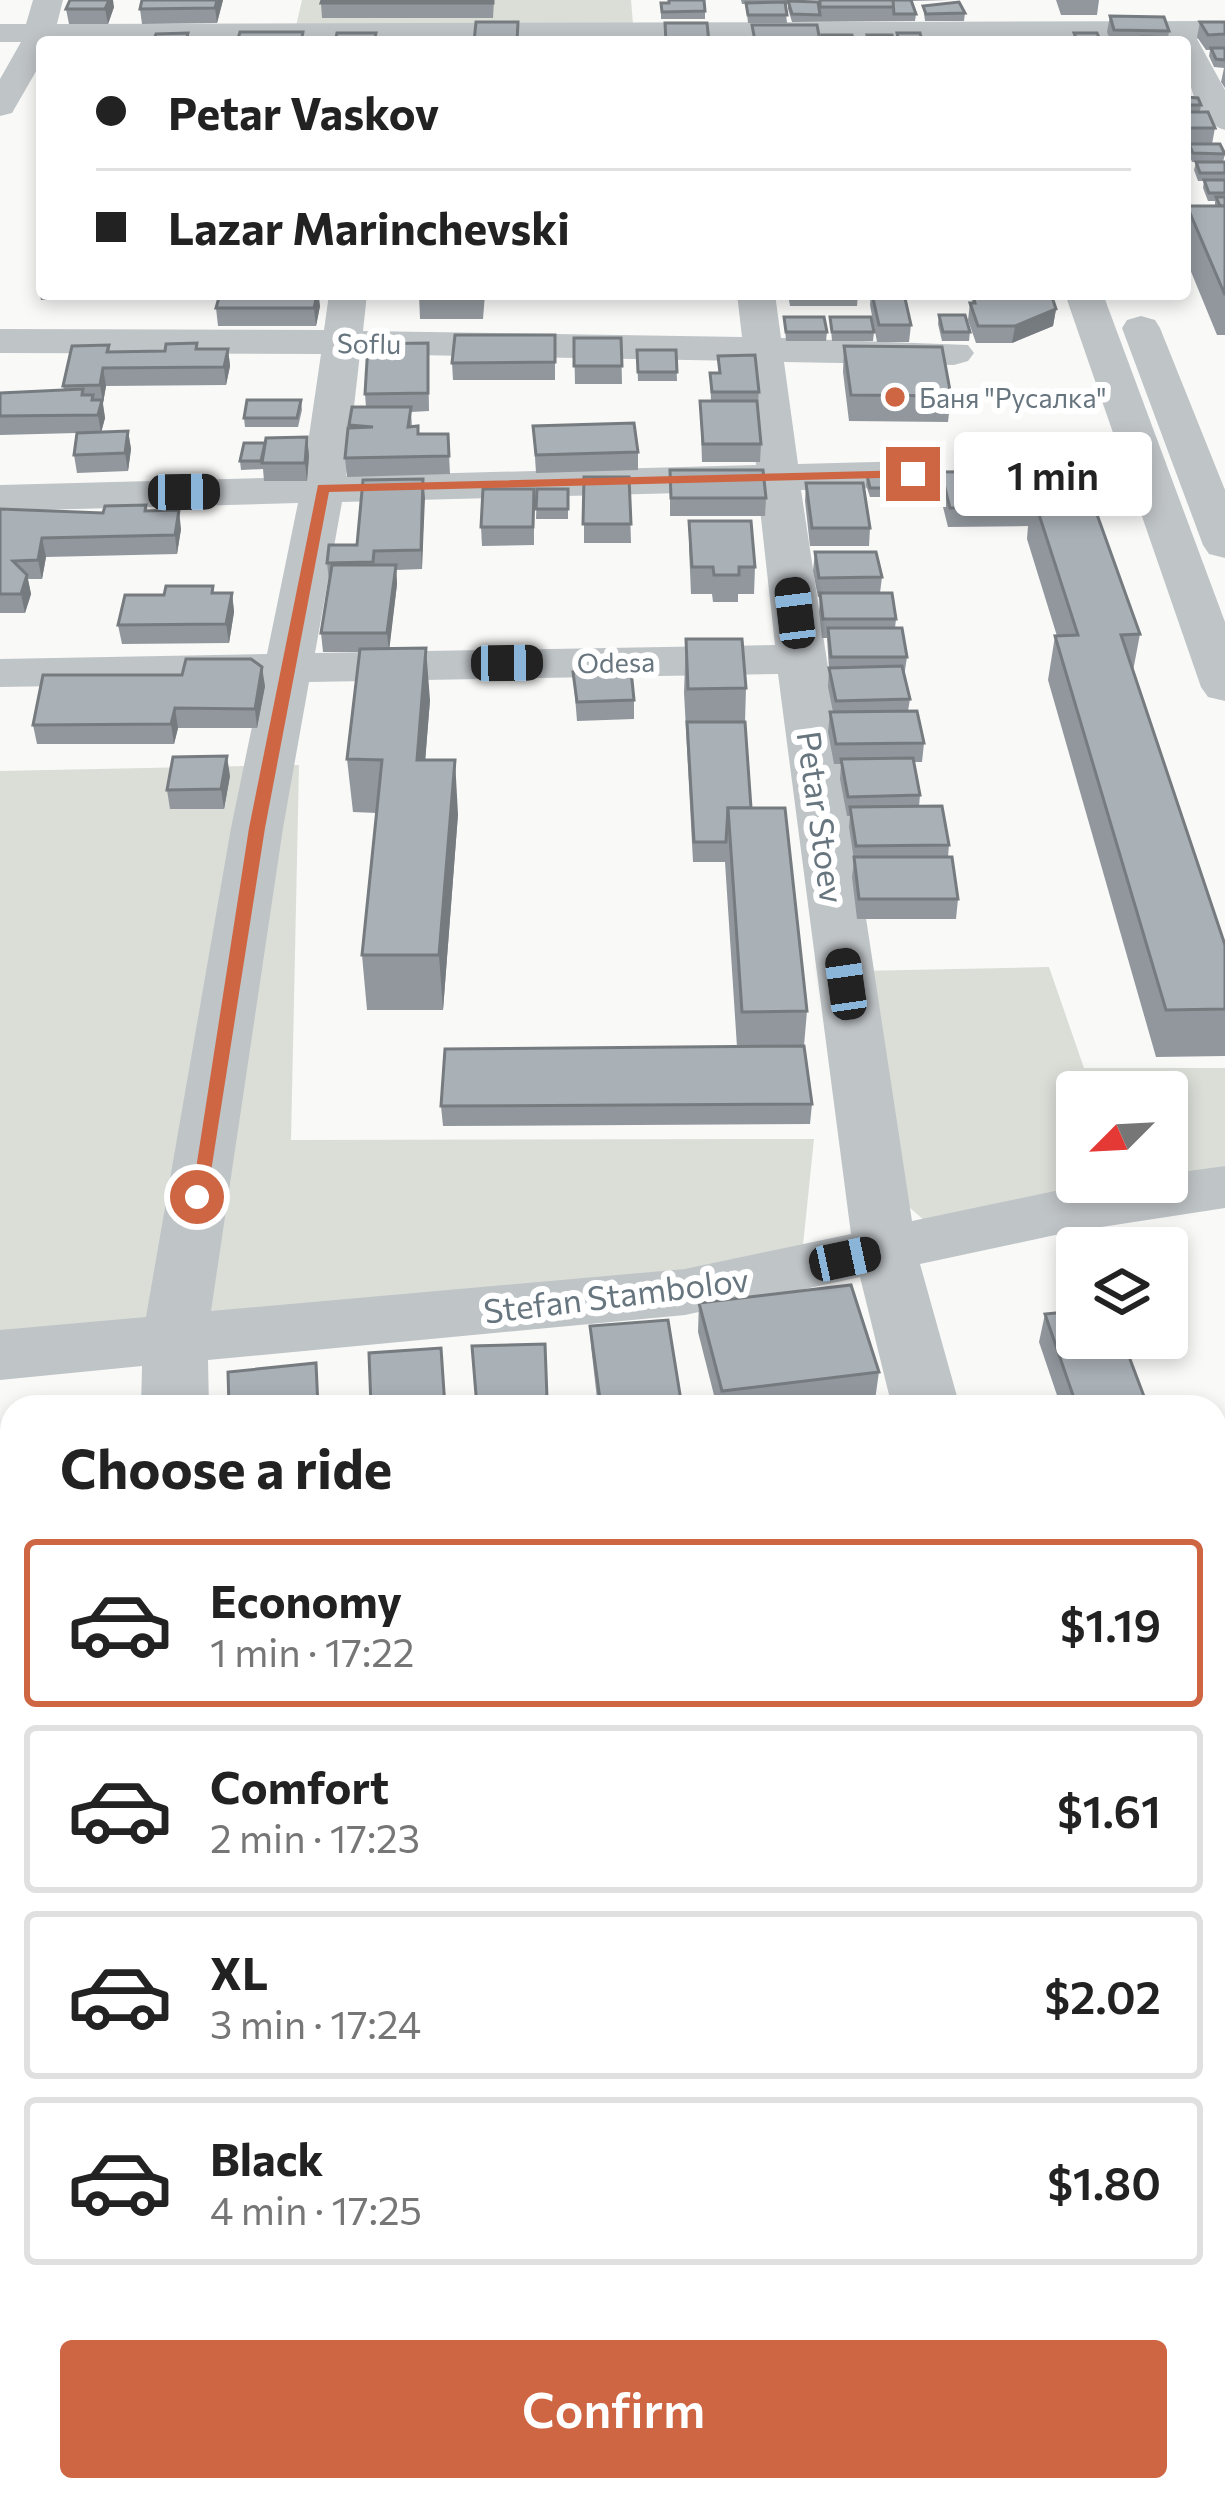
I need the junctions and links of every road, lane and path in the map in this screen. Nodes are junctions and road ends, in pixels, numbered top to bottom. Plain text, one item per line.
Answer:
1 (48, 0) edge
2 (235, 0) edge
3 (1012, 0) edge
4 (722, 24) edge
5 (985, 24) edge
6 (1225, 30) edge
7 (38, 32) junction
8 (0, 33) edge
9 (37, 36) edge
10 (188, 36) edge
11 (225, 36) edge
12 (382, 36) edge
13 (1028, 36) edge
14 (1191, 37) edge
15 (36, 41) edge
16 (1191, 56) edge
17 (1191, 116) edge
18 (1224, 117) edge
19 (7, 118) edge
20 (757, 300) edge
21 (1086, 300) edge
22 (1130, 300) edge
23 (345, 318) edge
24 (0, 341) edge
25 (764, 351) junction
26 (954, 353) dead end
27 (779, 474) junction
28 (913, 474) dead end
29 (323, 488) junction
30 (0, 498) edge
31 (1225, 545) edge
32 (800, 659) junction
33 (292, 665) junction
34 (0, 673) edge
35 (1225, 687) edge
36 (1225, 1187) edge
37 (885, 1250) junction
38 (175, 1337) junction
39 (0, 1355) edge
40 (175, 1395) edge
41 (923, 1395) edge

1 - 7 street
2 - 11 street
3 - 13 street
4 - 5 street
4 - 12 street
5 - 13 street
6 - 14 street
7 - 8 street
7 - 9 street
7 - 10 street
15 - 19 street
16 - 18 street
17 - 18 street
20 - 25 street, Petar Stoev
21 - 35 street
22 - 31 street
23 - 24 street, Soflu
23 - 25 street, Soflu
23 - 29 street
25 - 26 street, Soflu
25 - 27 street, Petar Stoev
27 - 28 street
27 - 29 street
27 - 32 street, Petar Stoev
29 - 30 street
29 - 33 street
32 - 33 street, Odesa
32 - 37 street, Petar Stoev
33 - 34 street, Odesa
33 - 38 street
36 - 37 street, Stefan Stambolov
37 - 38 street, Stefan Stambolov
37 - 41 street, Petar Stoev
38 - 39 street, Stefan Stambolov
38 - 40 street

